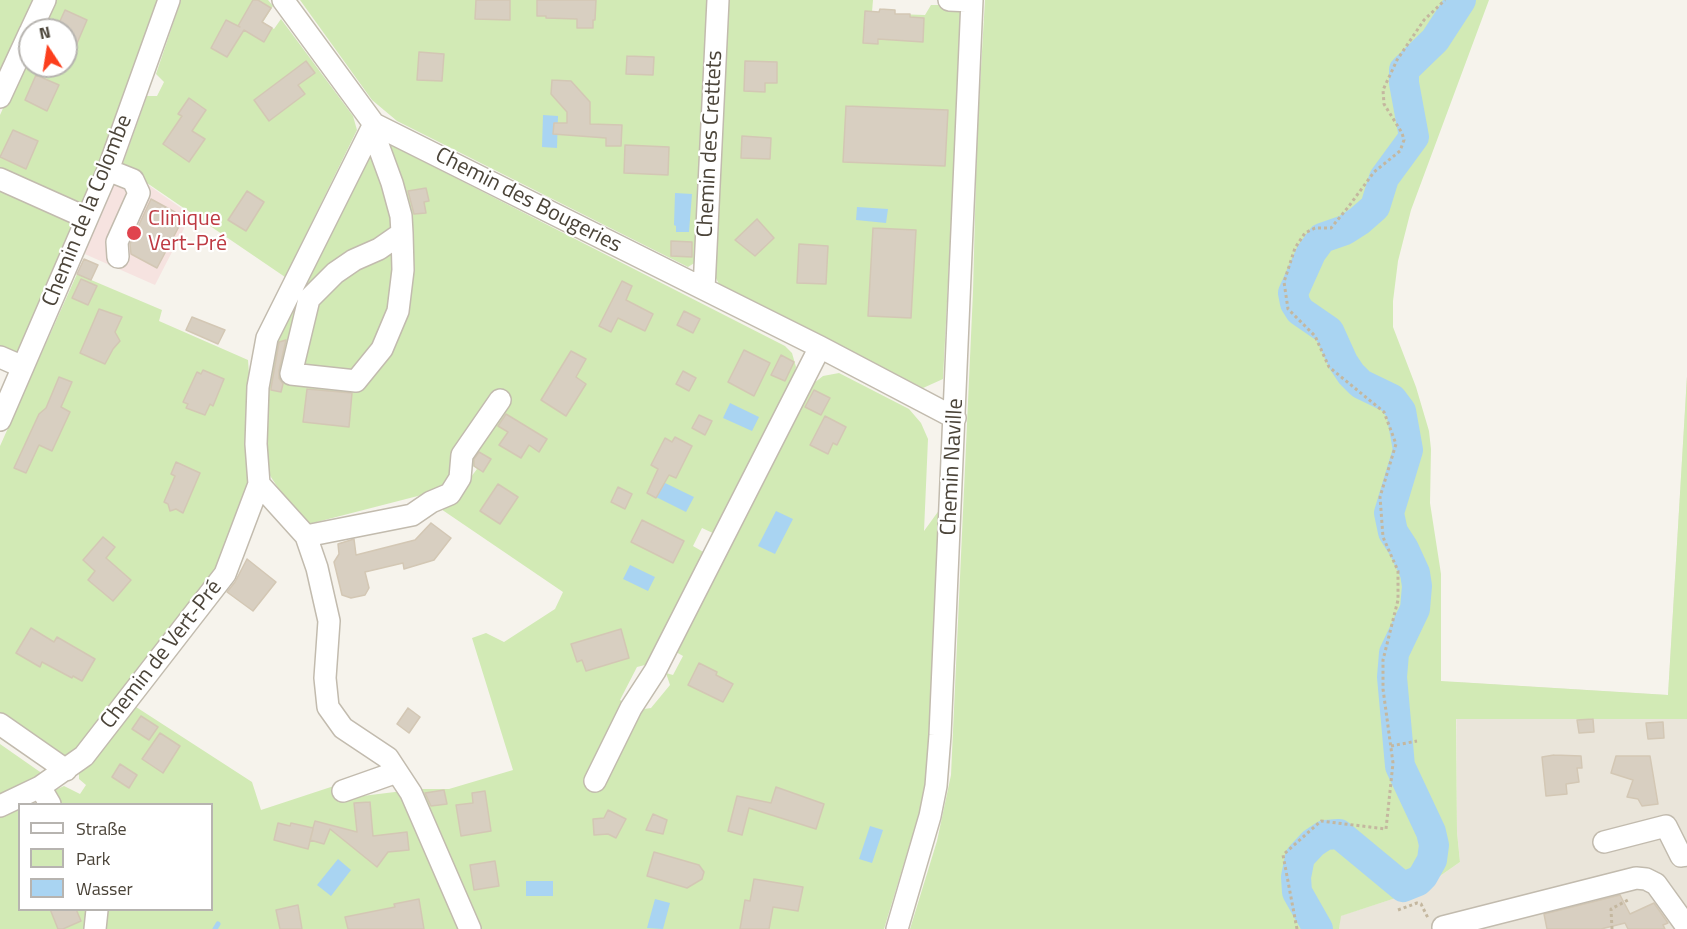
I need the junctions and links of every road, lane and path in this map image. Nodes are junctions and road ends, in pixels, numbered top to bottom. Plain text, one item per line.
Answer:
1 (45, 0) edge
2 (169, 0) edge
3 (283, 0) edge
4 (718, 0) edge
5 (949, 0) edge
6 (972, 0) edge
7 (1445, 0) edge
8 (36, 18) edge
9 (18, 57) edge
10 (0, 97) edge
11 (374, 124) junction
12 (108, 170) junction
13 (0, 179) edge
14 (87, 218) junction
15 (402, 233) junction
16 (118, 257) dead end
17 (704, 289) junction
18 (820, 347) junction
19 (0, 357) edge
20 (23, 367) junction
21 (500, 400) dead end
22 (955, 418) junction
23 (0, 420) edge
24 (259, 484) junction
25 (306, 536) junction
26 (0, 724) edge
27 (1417, 741) dead end
28 (1391, 746) junction
29 (66, 770) junction
30 (397, 772) junction
31 (595, 781) dead end
32 (343, 791) dead end
33 (45, 796) edge
34 (0, 806) edge
35 (1604, 842) dead end
36 (1687, 855) edge
37 (1636, 878) junction
38 (1398, 910) dead end
39 (97, 911) edge
40 (1436, 924) joint
41 (1687, 927) edge
42 (95, 929) edge
43 (470, 929) edge
44 (897, 929) edge
45 (1298, 929) edge
46 (1612, 929) edge

1 - 8 street
2 - 12 street, Chemin de la Colombe
3 - 11 street, Chemin des Bougeries
4 - 17 street, Chemin des Crettets
5 - 6 street
6 - 22 street, Chemin Naville
7 - 28 path
9 - 10 street
11 - 15 street
11 - 17 street, Chemin des Bougeries
11 - 24 street, Chemin de Vert-Pré
12 - 14 street, Chemin de la Colombe
12 - 16 street
13 - 14 street
14 - 20 street, Chemin de la Colombe
15 - 15 street
17 - 18 street, Chemin des Bougeries
18 - 22 street, Chemin des Bougeries
18 - 31 street
19 - 20 street
20 - 23 street, Chemin de la Colombe
21 - 25 street
22 - 44 street, Chemin Naville
24 - 25 street
24 - 29 street, Chemin de Vert-Pré
25 - 30 street
26 - 29 street
27 - 28 path
28 - 45 path
29 - 33 street, Chemin de Vert-Pré
30 - 32 street
30 - 43 street
33 - 34 street, Chemin de Vert-Pré
35 - 36 street
37 - 40 street
37 - 41 street
37 - 46 path
38 - 40 path
39 - 42 street

